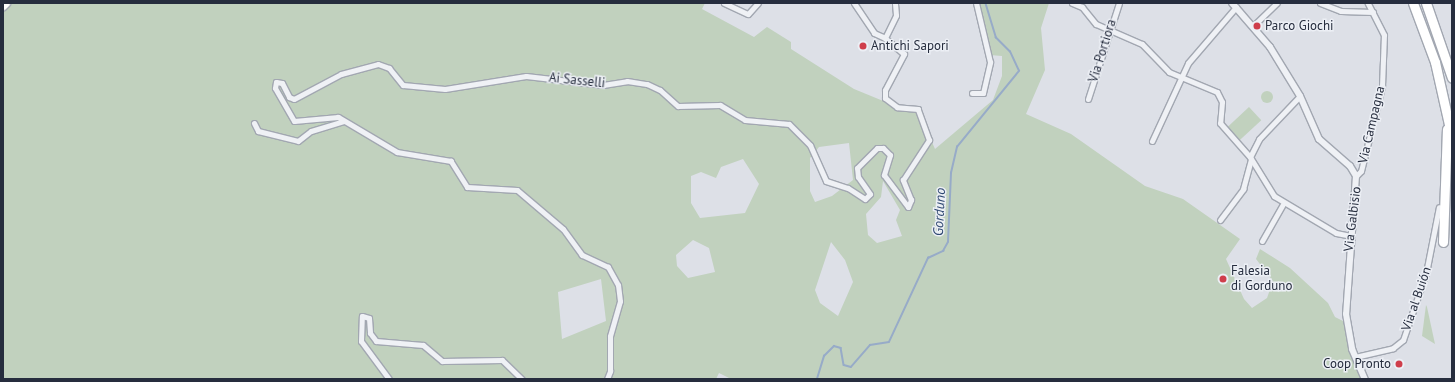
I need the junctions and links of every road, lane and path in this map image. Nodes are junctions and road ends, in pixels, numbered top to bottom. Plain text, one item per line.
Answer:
1 (6, 3) edge
2 (724, 3) edge
3 (758, 3) edge
4 (854, 3) edge
5 (895, 3) edge
6 (976, 3) edge
7 (1072, 3) edge
8 (1120, 3) edge
9 (1277, 3) edge
10 (1320, 3) edge
11 (1368, 3) edge
12 (1413, 3) edge
13 (1426, 3) edge
14 (1234, 5) edge
15 (3, 6) edge
16 (1373, 12) junction
17 (1254, 25) junction
18 (1108, 29) junction
19 (885, 38) junction
20 (1181, 77) junction
21 (1452, 78) edge
22 (972, 93) dead end
23 (1300, 96) junction
24 (1088, 99) dead end
25 (1446, 106) junction
26 (344, 121) junction
27 (254, 123) dead end
28 (1452, 138) edge
29 (1152, 141) dead end
30 (1251, 158) junction
31 (1356, 176) junction
32 (1283, 204) junction
33 (1439, 207) dead end
34 (1220, 220) dead end
35 (1351, 236) junction
36 (1262, 241) dead end
37 (1444, 242) dead end
38 (1355, 357) junction
39 (389, 379) edge
40 (522, 379) edge
41 (607, 379) edge
42 (1365, 379) edge

1 - 15 main road
2 - 3 street
4 - 19 street
5 - 19 street
6 - 22 street
7 - 18 street
8 - 18 street, Via Portiora
9 - 17 street
10 - 16 street
11 - 16 street, Via Campagna
12 - 25 highway
13 - 21 highway
14 - 17 street, Via Galbisio
14 - 20 street
16 - 31 street, Via Campagna
17 - 23 street, Via Galbisio
18 - 20 street
18 - 24 street, Via Portiora
19 - 26 street, Ai Sasselli
20 - 29 street
20 - 30 street
23 - 30 street
23 - 31 street, Via Galbisio
25 - 28 highway
25 - 37 highway
26 - 27 street
26 - 41 street
30 - 32 street
30 - 34 street
31 - 35 street, Via Galbisio
32 - 35 street
32 - 36 street
33 - 38 street, Via al Buión
35 - 38 street, Via Galbisio
38 - 42 street, Via Galbisio
39 - 40 street

